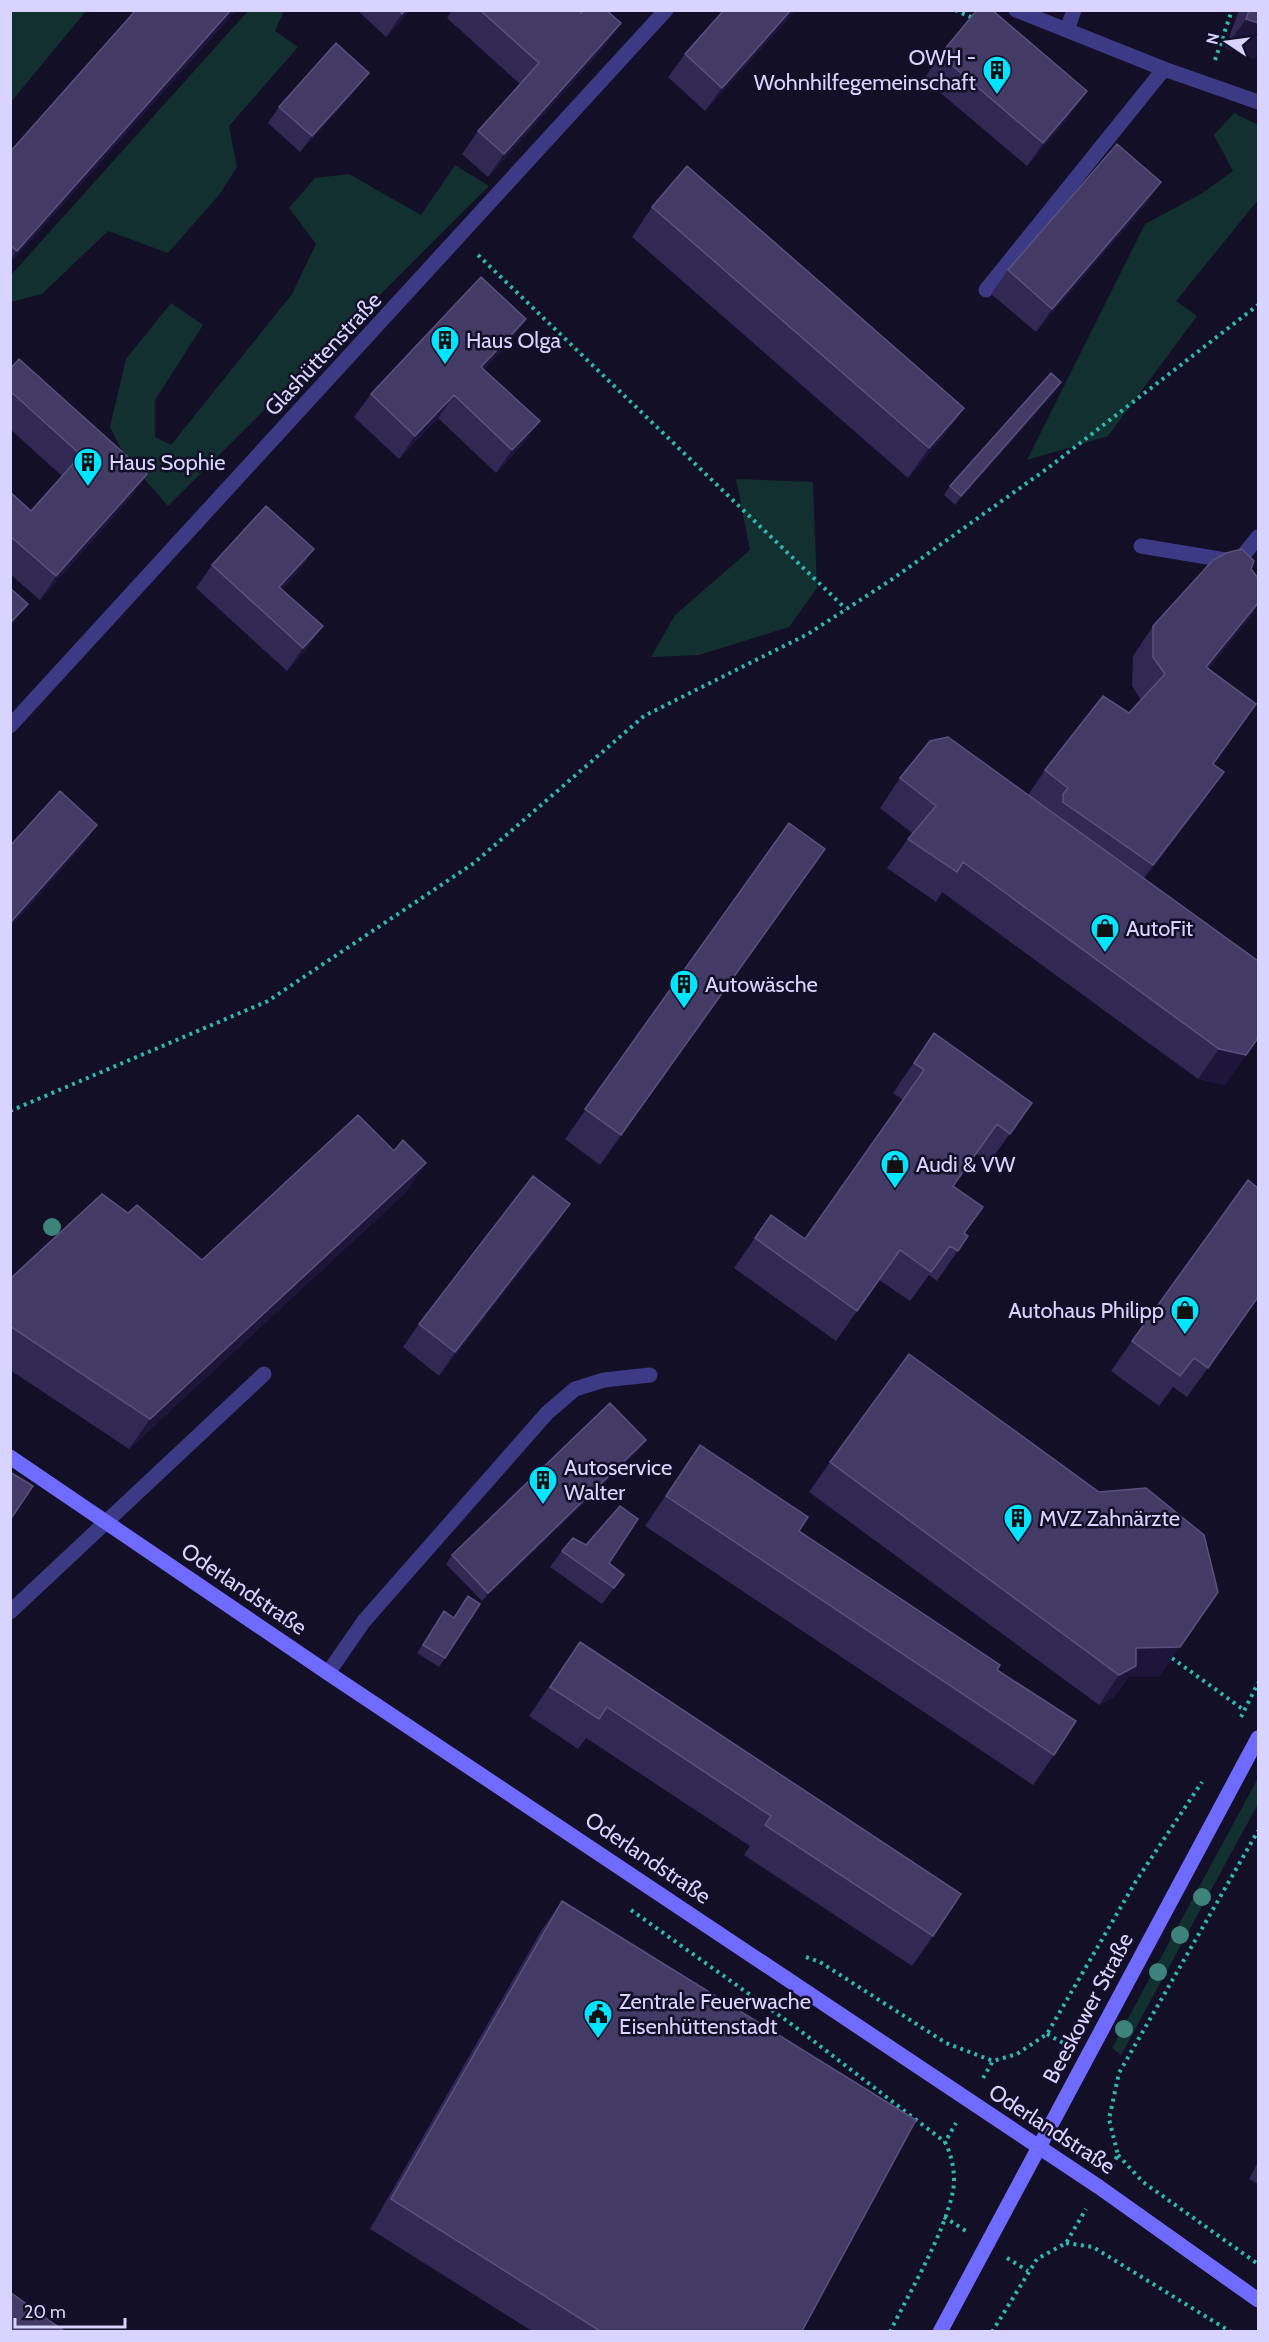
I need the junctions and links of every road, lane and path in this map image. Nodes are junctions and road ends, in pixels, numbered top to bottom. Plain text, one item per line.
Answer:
1 (666, 10) edge
2 (1016, 10) edge
3 (1074, 10) edge
4 (1067, 30) junction
5 (1164, 69) junction
6 (1258, 102) edge
7 (460, 238) junction
8 (986, 290) dead end
9 (1258, 305) edge
10 (1258, 537) edge
11 (1141, 546) dead end
12 (846, 609) junction
13 (10, 726) edge
14 (10, 1111) edge
15 (264, 1374) dead end
16 (650, 1376) dead end
17 (10, 1457) edge
18 (107, 1522) junction
19 (10, 1612) edge
20 (1172, 1658) edge
21 (328, 1673) junction
22 (1258, 1683) edge
23 (1244, 1710) junction
24 (1235, 1727) dead end
25 (1258, 1738) edge
26 (1208, 1772) dead end
27 (1258, 1831) edge
28 (820, 1962) dead end
29 (794, 2026) dead end
30 (993, 2061) junction
31 (968, 2101) junction
32 (945, 2142) junction
33 (1038, 2148) junction
34 (1119, 2155) junction
35 (1099, 2187) junction
36 (1066, 2243) junction
37 (1258, 2264) edge
38 (1258, 2300) edge
39 (890, 2331) edge
40 (940, 2331) edge
41 (992, 2331) edge
42 (1231, 2331) edge

1 - 7 street, Glashüttenstraße
2 - 4 street
3 - 4 street
4 - 5 street
5 - 6 street
5 - 8 street
7 - 12 path
7 - 13 street, Glashüttenstraße
9 - 12 path
10 - 11 street
12 - 14 path
15 - 18 street
16 - 21 street
17 - 18 street, Oderlandstraße
18 - 19 street
18 - 21 street, Oderlandstraße
20 - 23 path
21 - 31 street, Oderlandstraße
22 - 23 path
23 - 24 path
25 - 33 street, Beeskower Straße
26 - 30 path
27 - 34 path
28 - 30 path
29 - 32 path
30 - 31 path
31 - 32 path
31 - 33 street, Oderlandstraße
32 - 39 path
33 - 35 street, Oderlandstraße
33 - 40 street, Beeskower Straße
34 - 35 path
34 - 37 path
35 - 36 path
35 - 38 street, Oderlandstraße
36 - 41 path
36 - 42 path

